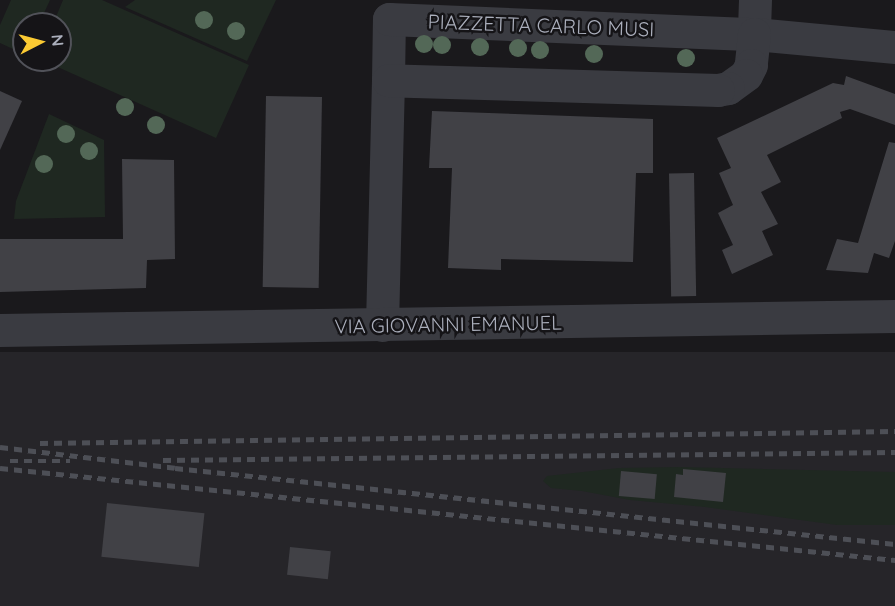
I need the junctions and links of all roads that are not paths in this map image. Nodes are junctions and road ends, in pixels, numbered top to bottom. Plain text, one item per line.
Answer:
1 (755, 0) edge
2 (754, 34) junction
3 (895, 47) edge
4 (388, 80) junction
5 (895, 316) edge
6 (382, 325) junction
7 (0, 330) edge

1 - 2 street
2 - 3 street, PIAZZETTA CARLO MUSI
2 - 4 street
2 - 4 street, PIAZZETTA CARLO MUSI
4 - 6 street, PIAZZETTA CARLO MUSI
5 - 6 street, VIA GIOVANNI EMANUEL
6 - 7 street, VIA GIOVANNI EMANUEL

